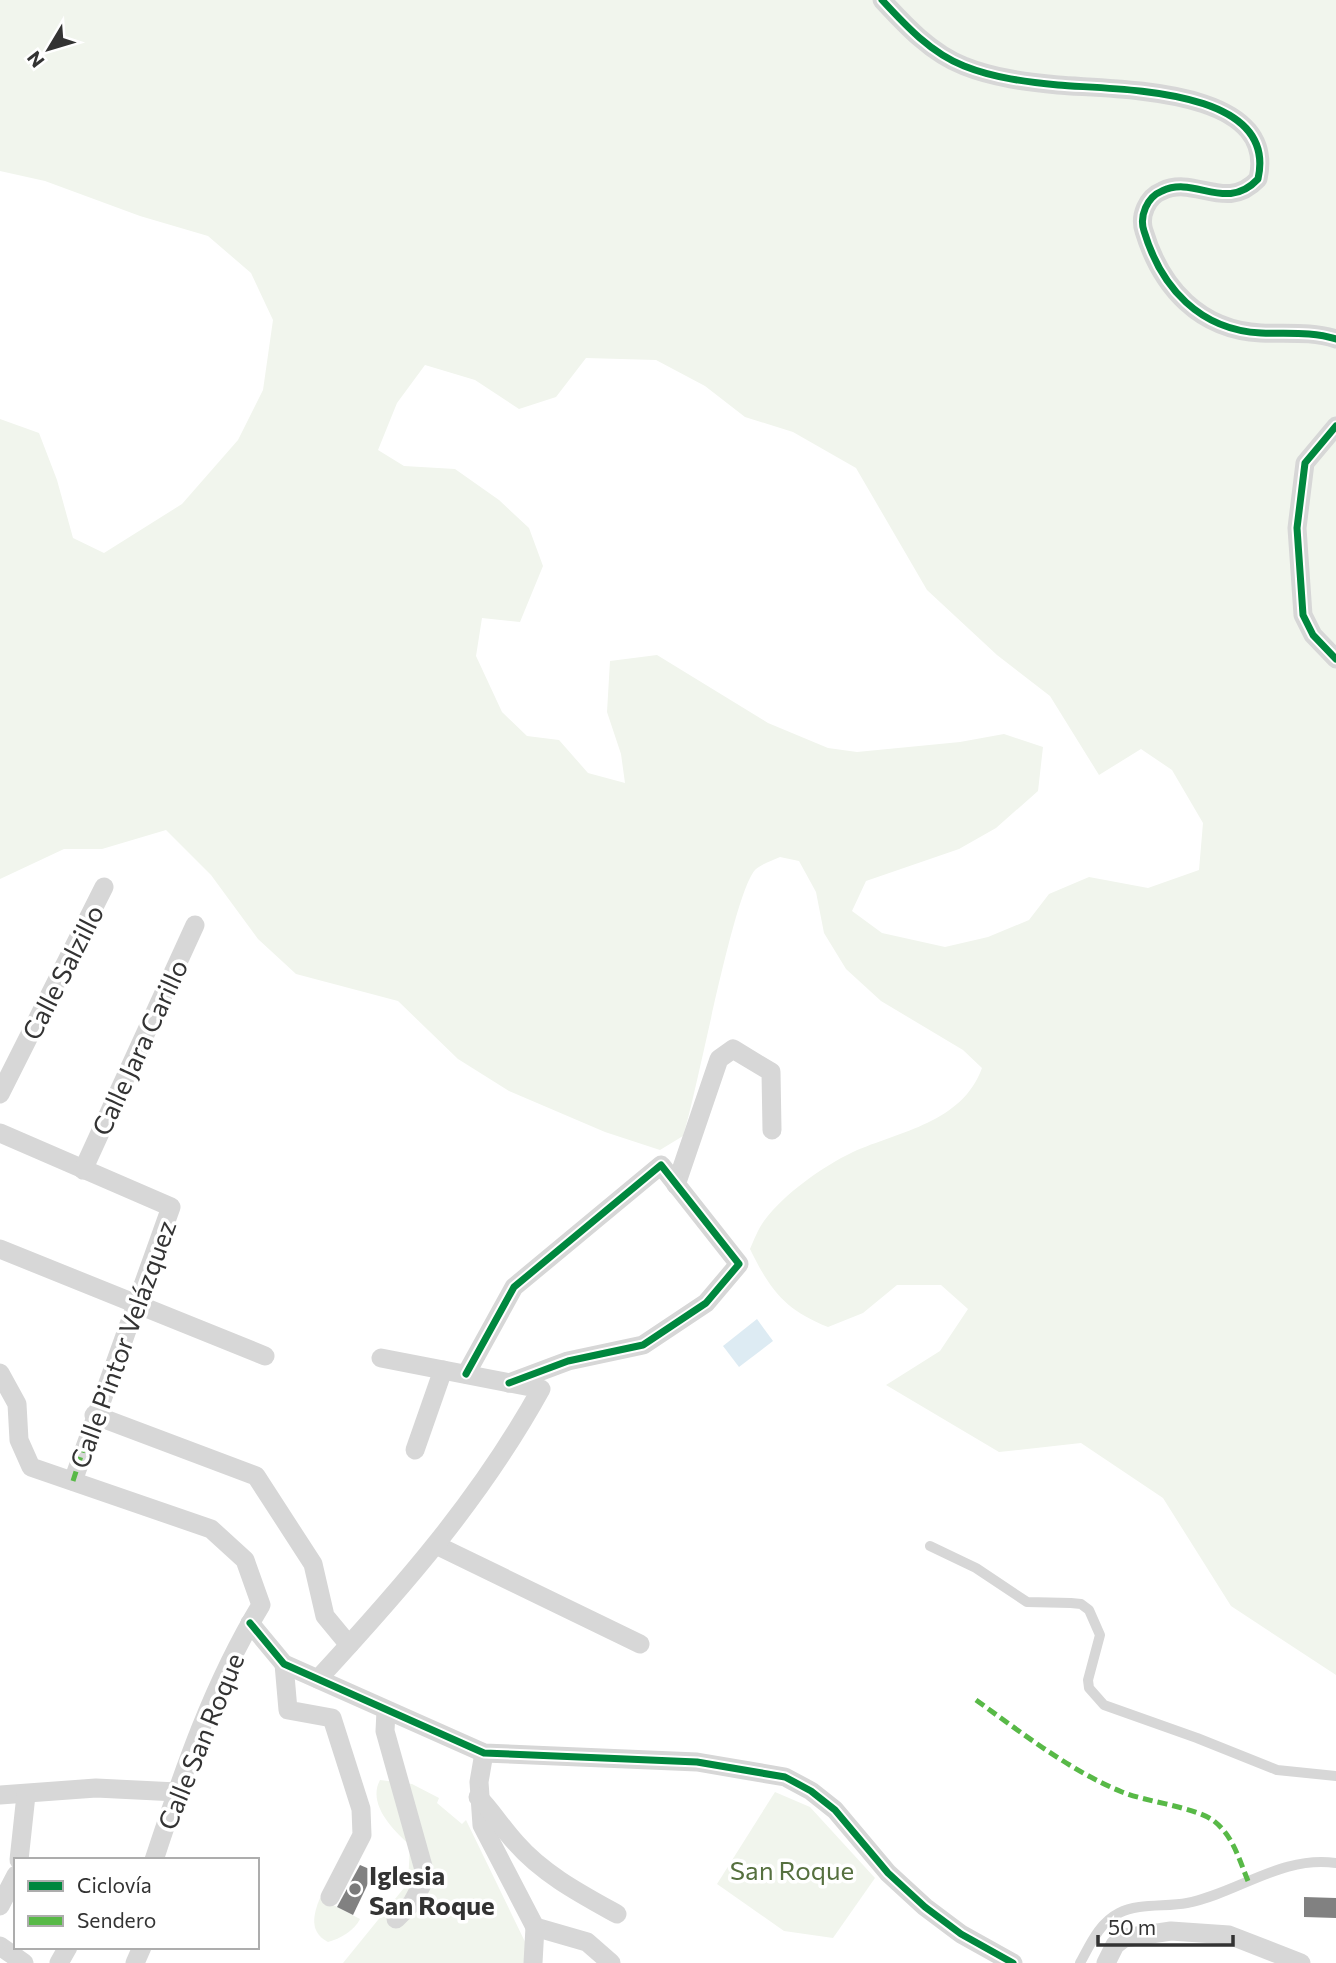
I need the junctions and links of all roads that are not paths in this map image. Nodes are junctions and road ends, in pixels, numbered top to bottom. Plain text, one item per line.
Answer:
1 (882, 0) edge
2 (1336, 339) edge
3 (1336, 426) edge
4 (1336, 659) edge
5 (104, 887) dead end
6 (195, 925) dead end
7 (0, 1094) edge
8 (772, 1130) dead end
9 (0, 1133) edge
10 (83, 1170) junction
11 (676, 1185) junction
12 (0, 1249) edge
13 (135, 1306) junction
14 (265, 1356) dead end
15 (380, 1358) dead end
16 (443, 1370) junction
17 (0, 1373) edge
18 (466, 1374) junction
19 (509, 1382) junction
20 (94, 1415) junction
21 (415, 1450) dead end
22 (73, 1481) junction
23 (436, 1545) junction
24 (930, 1546) dead end
25 (250, 1623) junction
26 (640, 1644) dead end
27 (349, 1646) junction
28 (284, 1664) junction
29 (318, 1679) junction
30 (386, 1711) junction
31 (484, 1754) junction
32 (1336, 1776) edge
33 (177, 1792) junction
34 (0, 1795) edge
35 (26, 1795) junction
36 (478, 1797) junction
37 (19, 1858) edge
38 (155, 1858) edge
39 (1336, 1863) edge
40 (330, 1897) dead end
41 (617, 1914) dead end
42 (396, 1919) dead end
43 (535, 1927) junction
44 (0, 1946) edge
45 (24, 1963) edge
46 (533, 1963) edge
47 (611, 1963) edge
48 (1013, 1963) edge
49 (1080, 1963) edge
50 (1106, 1963) edge
51 (1301, 1963) edge

1 - 2 street
3 - 4 street
5 - 7 street, Calle Salzillo
6 - 10 street, Calle Jara Carillo
8 - 11 street
9 - 10 street
10 - 13 street, Calle Pintor Velázquez
11 - 18 street
11 - 19 street
12 - 13 street
13 - 14 street
13 - 20 street, Calle Pintor Velázquez
15 - 16 street
16 - 18 street
16 - 21 street
17 - 22 street
18 - 19 street
19 - 23 street
20 - 22 street, Calle Pintor Velázquez
20 - 27 street
22 - 25 street, Calle San Roque
23 - 26 street
23 - 27 street
24 - 32 lane
25 - 28 street
25 - 33 street, Calle San Roque
27 - 29 street
28 - 29 street
28 - 40 street
29 - 30 street
30 - 31 street
30 - 42 street
31 - 36 street
31 - 48 street
33 - 35 street
33 - 38 street, Calle San Roque
34 - 35 street
35 - 37 street
36 - 41 street
36 - 43 street
39 - 49 lane
43 - 46 street
43 - 47 street
44 - 45 street
50 - 51 street

